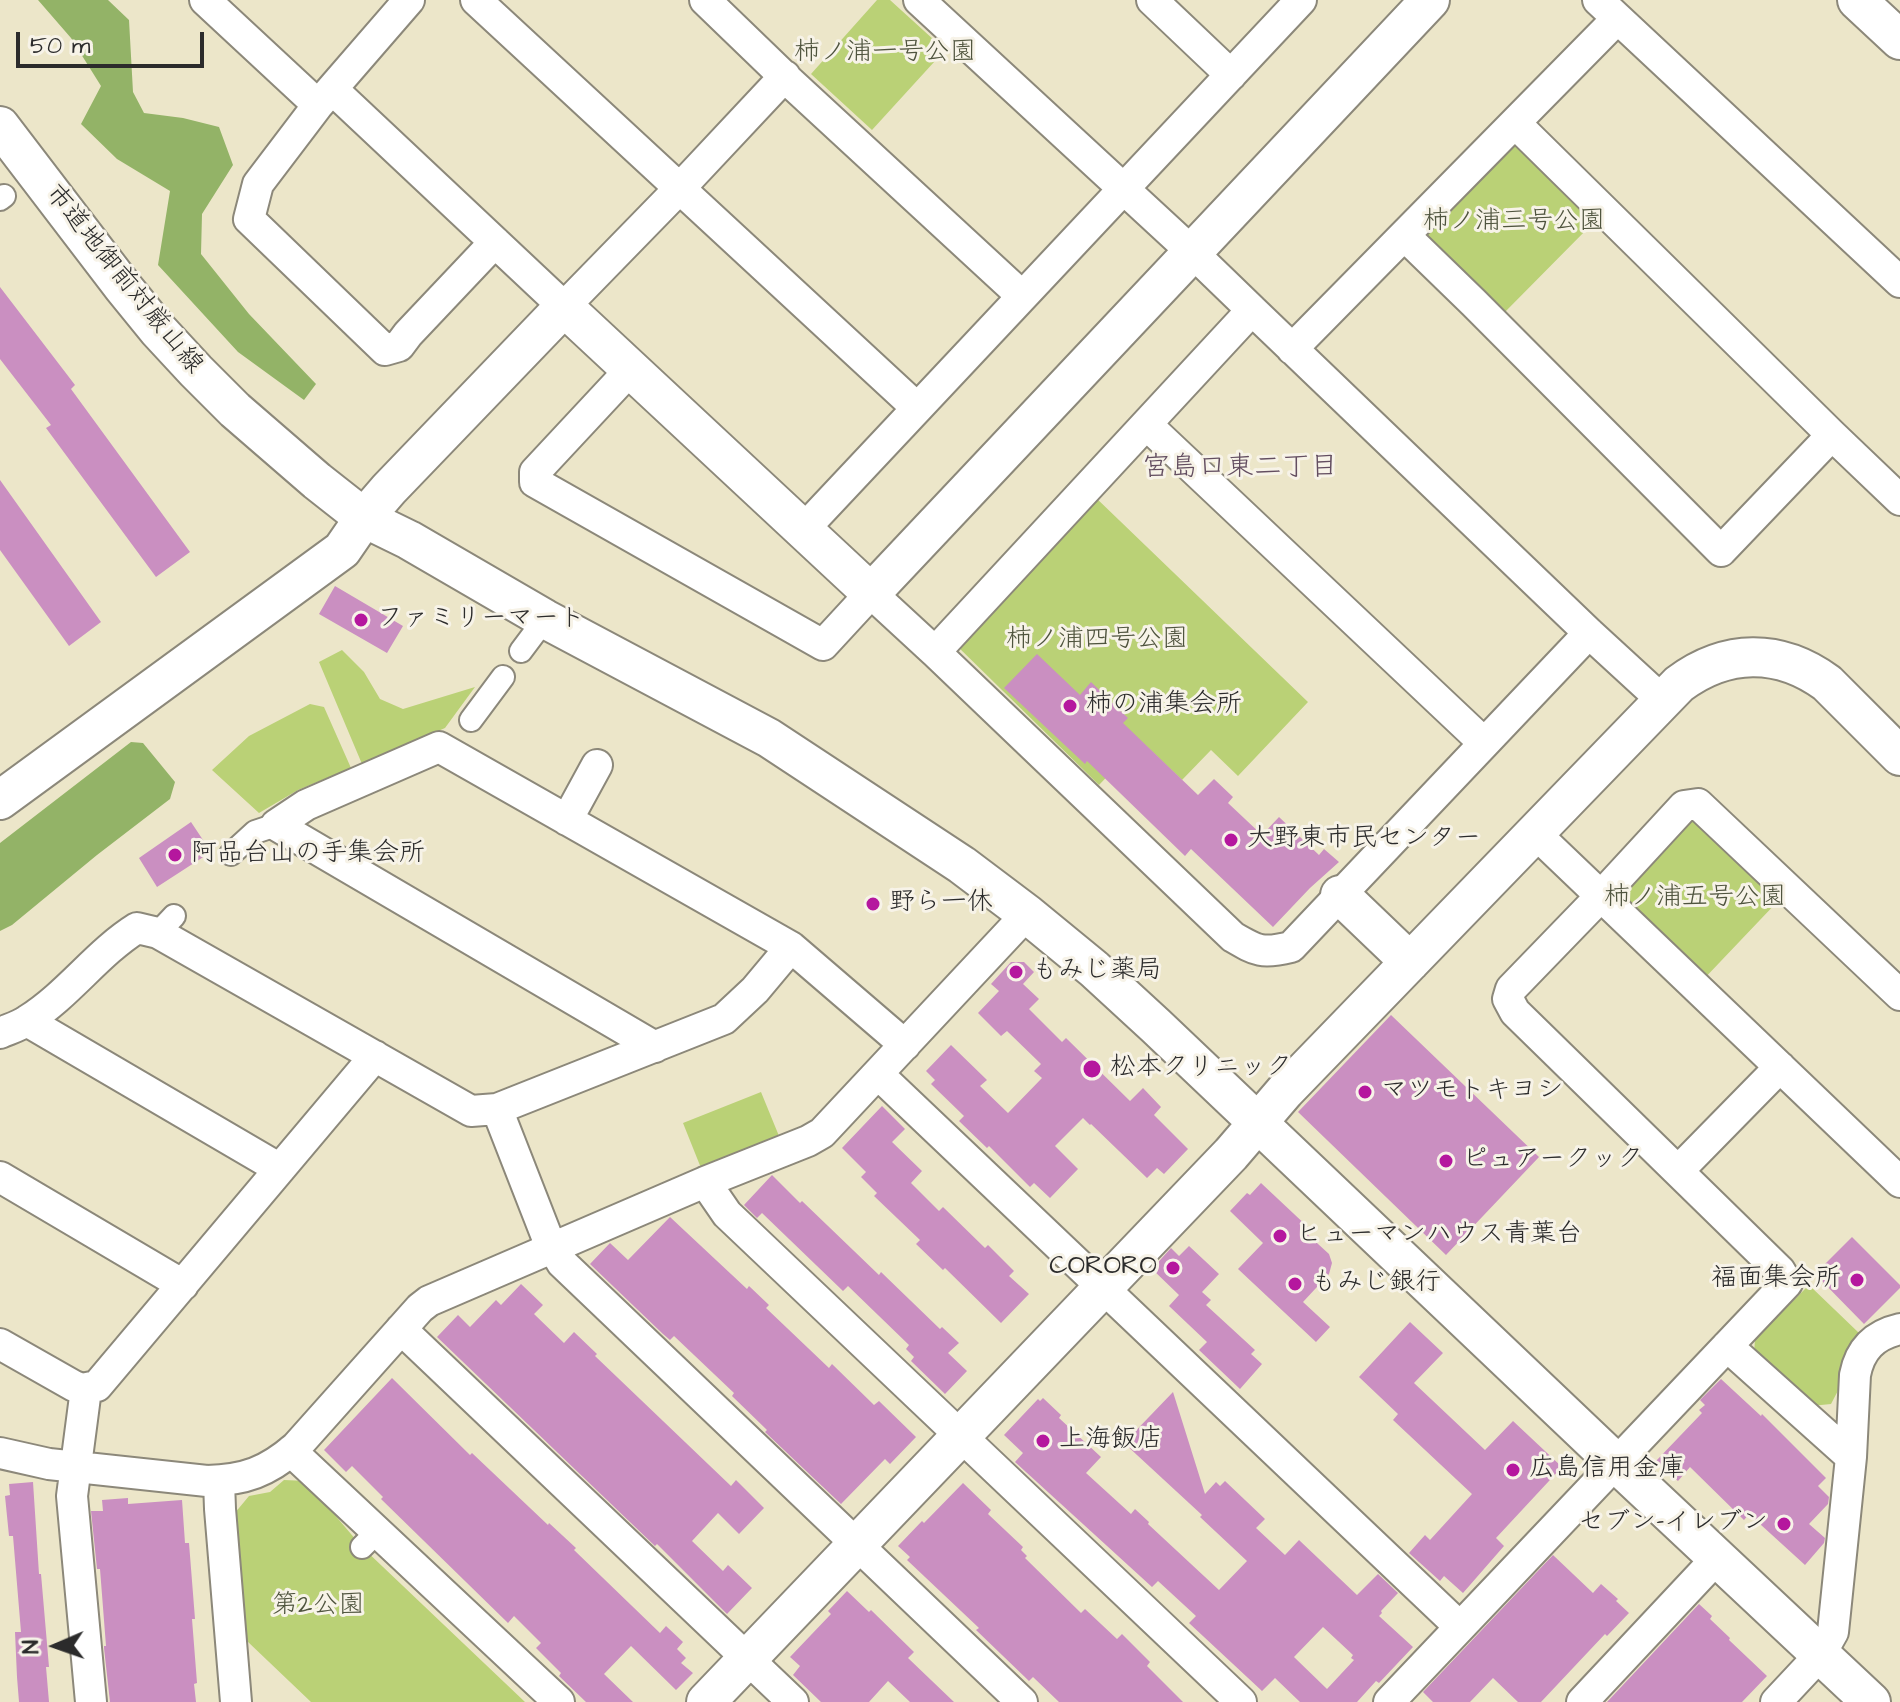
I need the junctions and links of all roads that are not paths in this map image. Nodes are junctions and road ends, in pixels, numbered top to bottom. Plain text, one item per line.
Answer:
1 (205, 0) edge
2 (409, 0) edge
3 (476, 0) edge
4 (705, 0) edge
5 (919, 0) edge
6 (1152, 0) edge
7 (1301, 0) edge
8 (1430, 0) edge
9 (1857, 0) edge
10 (1608, 9) edge
11 (1900, 40) edge
12 (1231, 75) junction
13 (785, 76) junction
14 (325, 97) junction
15 (1515, 123) junction
16 (0, 126) edge
17 (680, 188) junction
18 (1123, 189) junction
19 (1405, 236) junction
20 (495, 242) junction
21 (1192, 252) junction
22 (1900, 282) edge
23 (1022, 296) junction
24 (564, 307) junction
25 (1252, 310) junction
26 (1292, 349) junction
27 (631, 369) junction
28 (917, 408) junction
29 (1147, 425) junction
30 (1832, 435) junction
31 (1900, 500) edge
32 (364, 518) junction
33 (803, 530) junction
34 (871, 593) junction
35 (545, 619) junction
36 (1589, 633) junction
37 (521, 651) dead end
38 (935, 652) junction
39 (503, 677) dead end
40 (1662, 700) junction
41 (456, 735) junction
42 (1484, 743) junction
43 (1900, 756) edge
44 (597, 765) dead end
45 (0, 800) edge
46 (567, 820) junction
47 (257, 825) junction
48 (1535, 833) junction
49 (231, 854) dead end
50 (1340, 895) junction
51 (1601, 896) junction
52 (1027, 914) junction
53 (791, 947) junction
54 (1410, 962) junction
55 (1900, 995) edge
56 (14, 1027) edge
57 (905, 1045) junction
58 (655, 1047) junction
59 (375, 1056) junction
60 (1780, 1067) junction
61 (878, 1074) junction
62 (497, 1109) junction
63 (1257, 1122) junction
64 (280, 1169) junction
65 (1678, 1171) junction
66 (0, 1177) edge
67 (705, 1182) junction
68 (1900, 1182) edge
69 (552, 1247) junction
70 (183, 1285) junction
71 (1103, 1288) junction
72 (401, 1329) junction
73 (1900, 1329) edge
74 (0, 1344) edge
75 (1727, 1346) junction
76 (86, 1389) junction
77 (961, 1436) junction
78 (291, 1451) junction
79 (0, 1453) edge
80 (1851, 1457) junction
81 (1616, 1463) junction
82 (76, 1467) junction
83 (219, 1481) junction
84 (856, 1545) junction
85 (1717, 1558) junction
86 (1460, 1627) junction
87 (1820, 1655) junction
88 (747, 1659) junction
89 (91, 1702) edge
90 (236, 1702) edge
91 (559, 1702) edge
92 (706, 1702) edge
93 (793, 1702) edge
94 (1022, 1702) edge
95 (1241, 1702) edge
96 (1389, 1702) edge
97 (1582, 1702) edge
98 (1776, 1702) edge
99 (1871, 1702) edge

1 - 14 street
2 - 14 street
3 - 17 street
4 - 13 street
5 - 18 street
6 - 12 street
7 - 12 street
8 - 21 street
9 - 11 street
10 - 15 street
10 - 22 street
12 - 18 street
13 - 17 street
13 - 23 street
14 - 20 street
14 - 20 street
15 - 19 street
15 - 30 street
16 - 32 street, 市道地御前対厳山線
17 - 24 street
17 - 28 street
18 - 21 street
18 - 23 street
19 - 26 street
19 - 30 street
20 - 24 street
21 - 25 street
21 - 34 street
23 - 28 street
24 - 27 street
24 - 32 street
25 - 26 street
25 - 29 street
26 - 36 street
27 - 33 street
27 - 34 street
28 - 33 street
29 - 38 street
29 - 42 street
30 - 31 street
32 - 35 street, 市道地御前対厳山線
32 - 45 street
33 - 34 street
34 - 38 street
35 - 37 street
35 - 52 street, 市道地御前対厳山線
36 - 40 street
36 - 42 street
38 - 50 street
39 - 41 street
40 - 43 street
40 - 48 street
41 - 46 street
41 - 47 street
42 - 50 street
44 - 46 street
46 - 53 street
47 - 49 street
47 - 58 street
48 - 51 street
48 - 54 street
50 - 54 street
51 - 55 street
51 - 60 street
51 - 65 street
52 - 57 street
52 - 63 street, 市道地御前対厳山線
53 - 57 street
53 - 58 street
54 - 63 street
56 - 59 street
56 - 64 street
57 - 61 street
58 - 62 street
59 - 62 street
59 - 64 street
60 - 65 street
60 - 68 street
61 - 67 street
61 - 71 street
62 - 69 street
63 - 71 street
63 - 81 street, 市道地御前対厳山線
64 - 70 street
65 - 75 street
66 - 70 street
67 - 69 street
67 - 77 street
69 - 72 street
69 - 84 street
70 - 76 street
71 - 77 street
71 - 86 street
72 - 78 street
72 - 88 street
73 - 80 street
74 - 76 street
75 - 80 street
75 - 81 street
76 - 82 street
77 - 84 street
77 - 95 street
78 - 83 street
78 - 91 street
79 - 82 street
80 - 87 street
81 - 85 street, 市道地御前対厳山線
81 - 86 street
82 - 83 street
82 - 89 street
83 - 90 street
84 - 88 street
84 - 94 street
85 - 87 street, 市道地御前対厳山線
85 - 97 street
86 - 96 street
87 - 98 street
87 - 99 street, 市道地御前対厳山線
88 - 92 street
88 - 93 street

